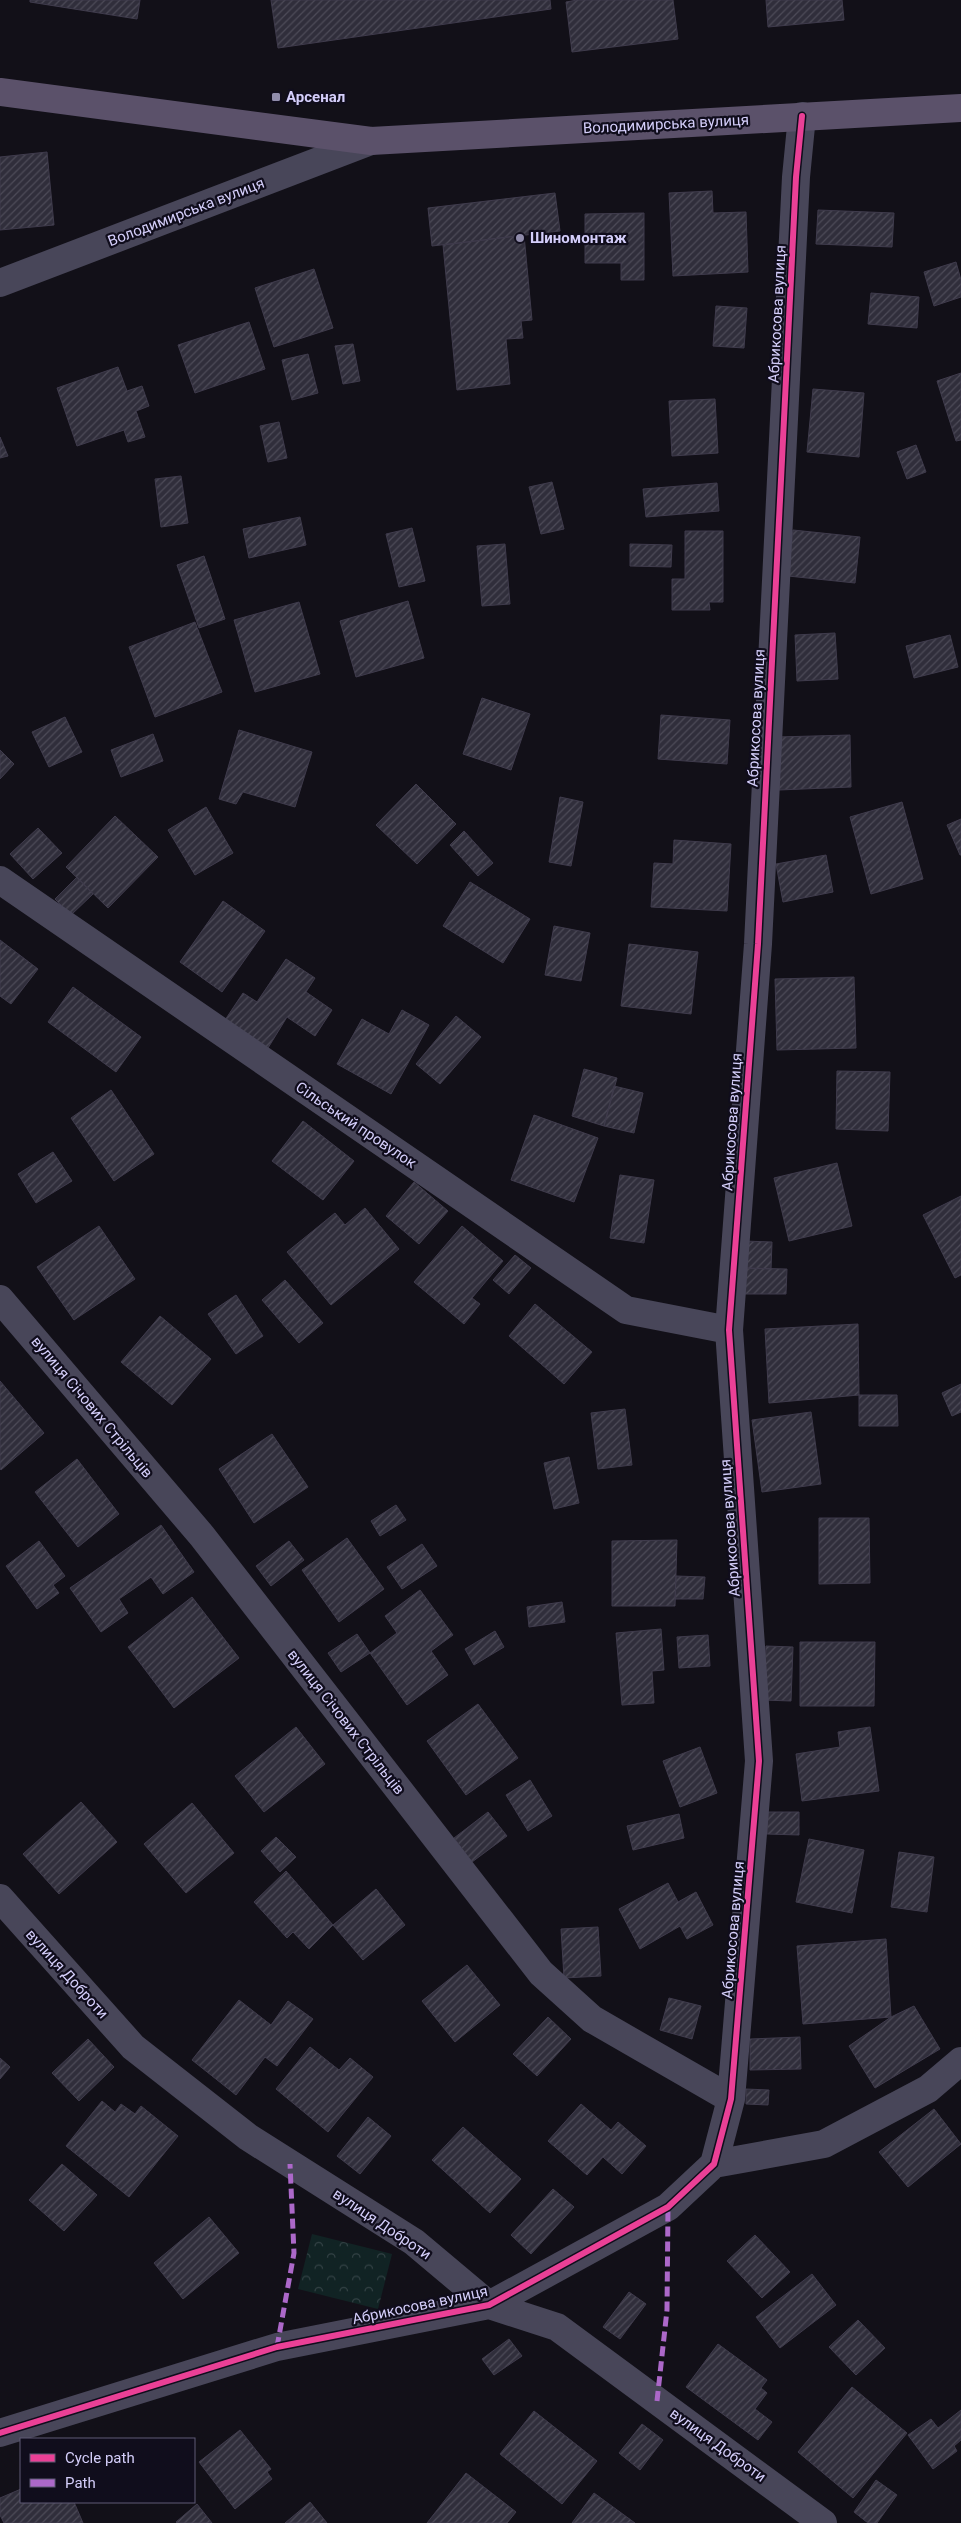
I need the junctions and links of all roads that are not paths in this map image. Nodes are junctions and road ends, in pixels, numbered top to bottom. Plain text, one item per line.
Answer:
1 (0, 92) edge
2 (961, 108) edge
3 (802, 116) junction
4 (371, 141) junction
5 (0, 283) edge
6 (0, 880) edge
7 (0, 1299) edge
8 (729, 1330) junction
9 (0, 1898) edge
10 (961, 2061) edge
11 (731, 2099) junction
12 (714, 2164) junction
13 (489, 2305) junction
14 (0, 2433) edge
15 (823, 2523) edge

1 - 4 main road, Володимирська вулиця
2 - 3 main road, Володимирська вулиця
3 - 4 main road, Володимирська вулиця
3 - 8 street, Абрикосова вулиця
4 - 5 street, Володимирська вулиця
6 - 8 street, Сільський провулок
7 - 11 street, вулиця Січових Стрільців
8 - 11 street, Абрикосова вулиця
9 - 13 street, вулиця Доброти
10 - 12 street
11 - 12 street, Абрикосова вулиця
12 - 13 street, Абрикосова вулиця
13 - 14 street, Абрикосова вулиця
13 - 15 street, вулиця Доброти

